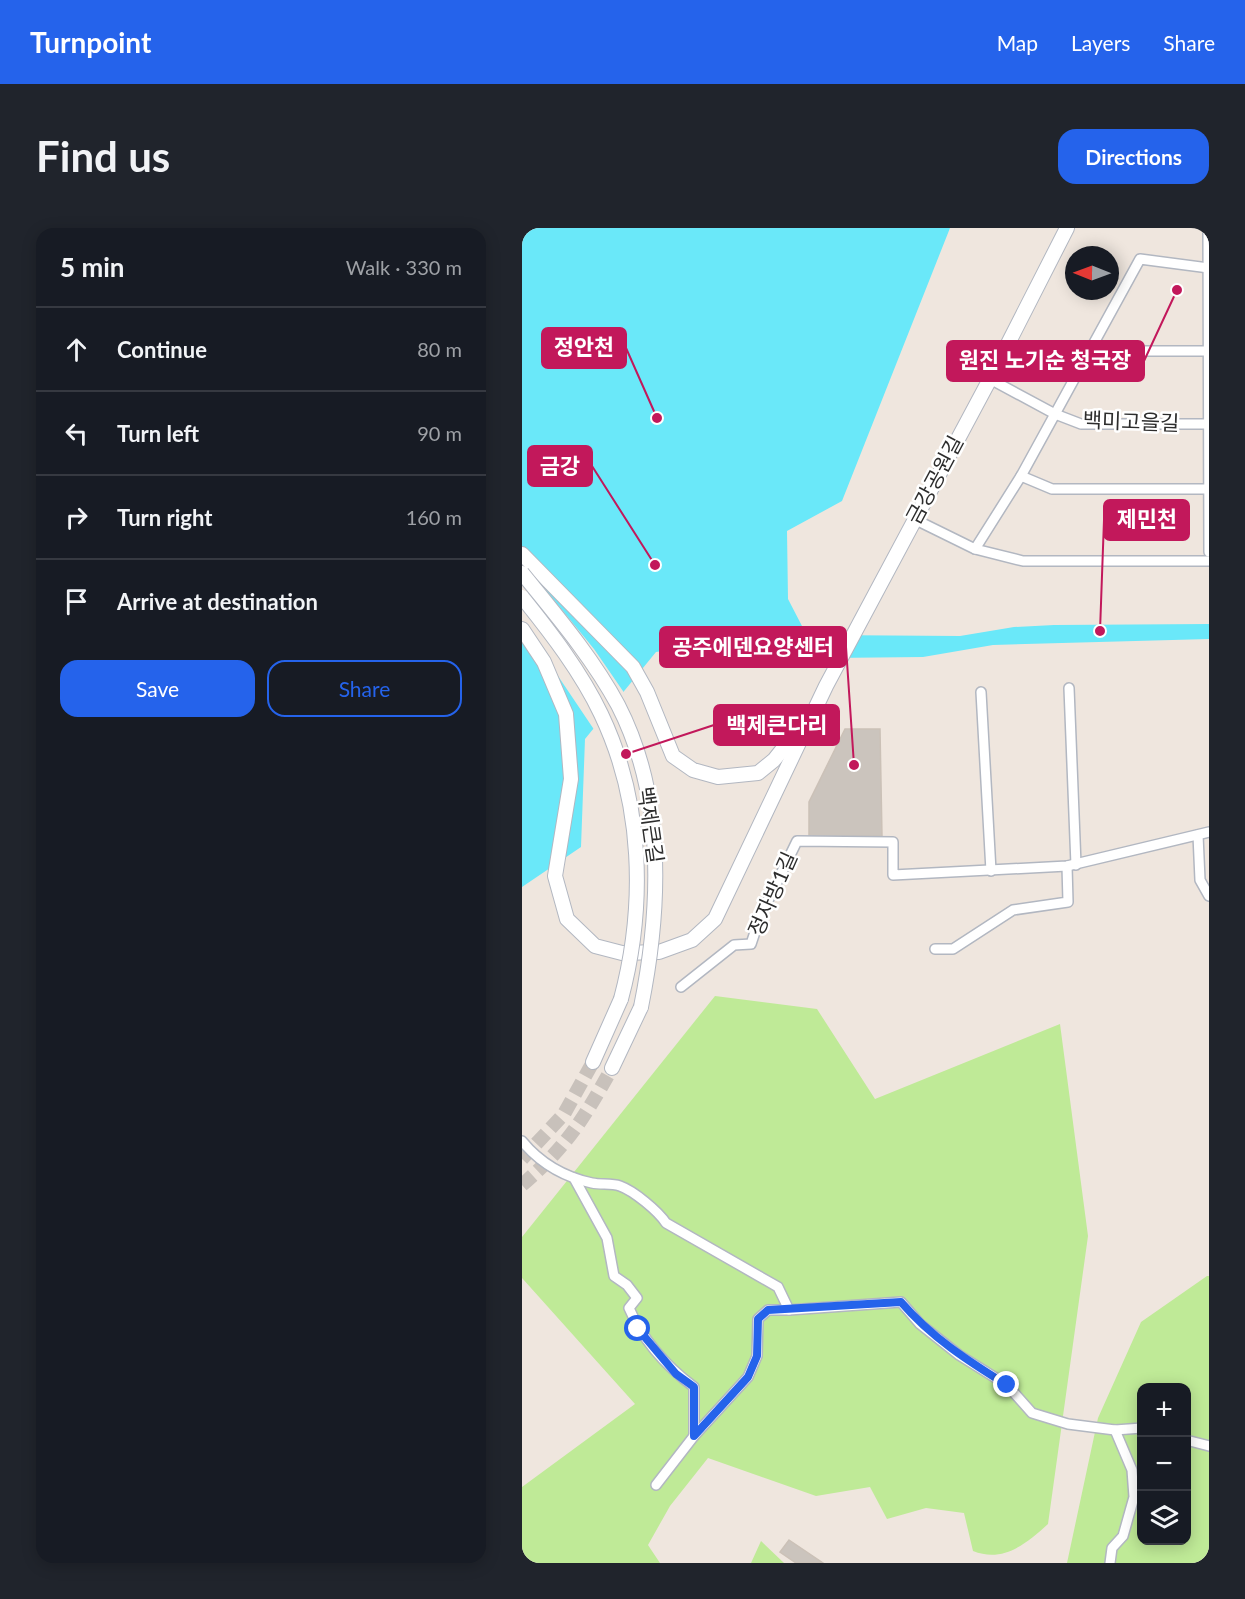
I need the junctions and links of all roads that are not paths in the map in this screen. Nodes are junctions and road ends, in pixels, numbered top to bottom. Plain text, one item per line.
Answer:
1 (1067, 228) edge
2 (1208, 228) edge
3 (1208, 268) edge
4 (1090, 351) junction
5 (1208, 351) edge
6 (990, 379) junction
7 (1055, 414) junction
8 (1208, 424) edge
9 (1021, 476) junction
10 (1209, 489) edge
11 (914, 519) junction
12 (975, 549) junction
13 (1209, 552) edge
14 (522, 554) edge
15 (1209, 561) edge
16 (522, 573) edge
17 (522, 597) edge
18 (522, 629) edge
19 (1069, 688) dead end
20 (981, 692) dead end
21 (816, 707) junction
22 (1209, 831) edge
23 (1198, 834) junction
24 (1072, 866) junction
25 (991, 871) junction
26 (1209, 896) edge
27 (934, 949) dead end
28 (681, 987) dead end
29 (593, 1062) tunnel mouth
30 (612, 1068) tunnel mouth
31 (522, 1142) edge
32 (574, 1178) junction
33 (789, 1310) junction
34 (1137, 1428) edge
35 (1115, 1430) junction
36 (694, 1436) junction
37 (1191, 1441) edge
38 (1209, 1446) edge
39 (656, 1485) dead end
40 (1110, 1563) edge

1 - 6 main road, 금강공원길
2 - 3 street, 백미고을길
3 - 4 street, 백미고을길
3 - 5 street, 백미고을길
4 - 5 street
4 - 7 street, 백미고을길
5 - 8 street, 백미고을길
6 - 7 street
6 - 11 main road, 금강공원길
7 - 8 street, 백미고을길
7 - 9 street, 백미고을길
8 - 10 street, 백미고을길
9 - 10 street
9 - 12 street, 백미고을길
10 - 13 street, 백미고을길
11 - 12 street
11 - 21 main road, 금강공원길
12 - 15 street
14 - 21 main road
16 - 30 main road, 백제큰길, bridge
17 - 29 main road, 백제큰길, bridge
18 - 21 main road
19 - 24 street
20 - 25 street
22 - 23 street, 정자방1길
23 - 24 street, 정자방1길
23 - 26 street
24 - 25 street, 정자방1길
24 - 27 street
25 - 28 street, 정자방1길
31 - 32 street
32 - 33 street
32 - 36 street
33 - 35 street
33 - 36 street
34 - 35 street
35 - 40 street
36 - 39 street
37 - 38 street

